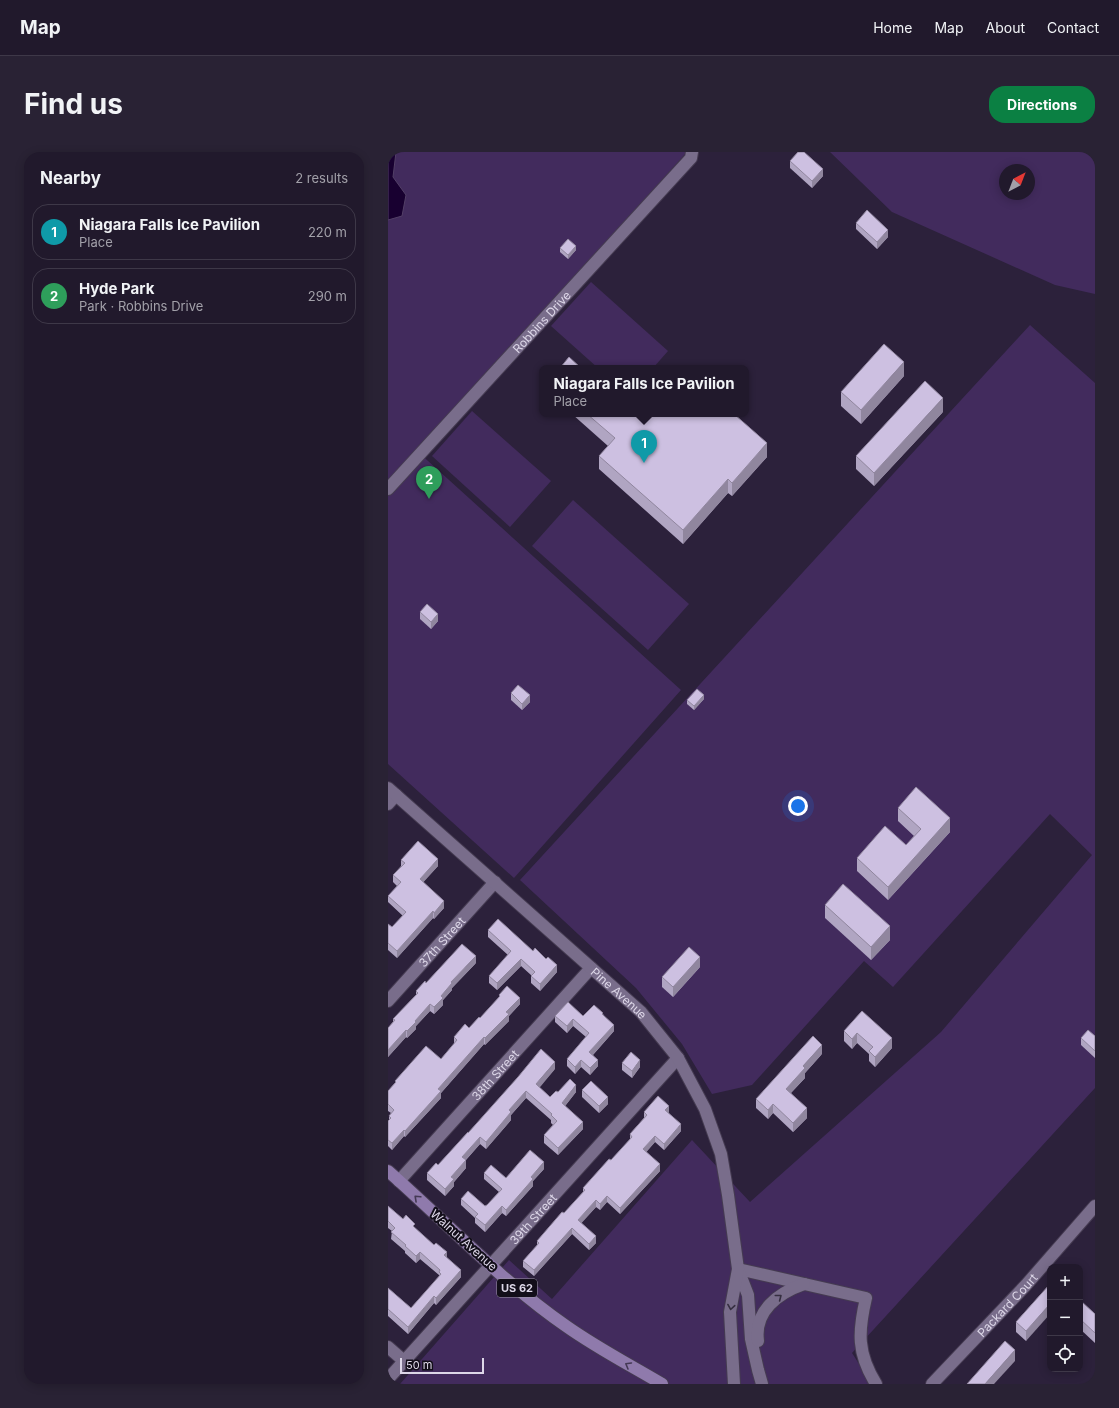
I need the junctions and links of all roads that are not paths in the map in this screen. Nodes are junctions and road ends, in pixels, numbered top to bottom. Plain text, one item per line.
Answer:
1 (692, 152) edge
2 (388, 489) edge
3 (391, 796) edge
4 (495, 882) junction
5 (590, 968) junction
6 (388, 1001) edge
7 (678, 1058) junction
8 (388, 1171) edge
9 (399, 1181) junction
10 (1095, 1206) edge
11 (491, 1265) junction
12 (738, 1269) junction
13 (804, 1284) junction
14 (388, 1347) edge
15 (404, 1361) junction
16 (758, 1370) junction
17 (388, 1379) edge
18 (662, 1384) edge
19 (734, 1384) edge
20 (762, 1384) edge
21 (876, 1384) edge
22 (932, 1384) edge

1 - 2 street, Robbins Drive
3 - 4 street, Pine Avenue
4 - 5 street, Pine Avenue
4 - 6 street, 37th Street
5 - 7 street, Pine Avenue
5 - 9 street, 38th Street
7 - 11 street, 39th Street
7 - 12 street, Pine Avenue
8 - 9 main road, Walnut Avenue / US 62
11 -> 9 main road, Walnut Avenue / US 62
10 - 22 street, Packard Court
11 - 15 street, 39th Street
18 -> 11 main road, Walnut Avenue / US 62
12 - 13 street
12 - 16 street
12 -> 19 street
16 -> 13 street
13 - 21 street
14 - 15 street
15 - 17 street, 39th Street
16 - 20 street

